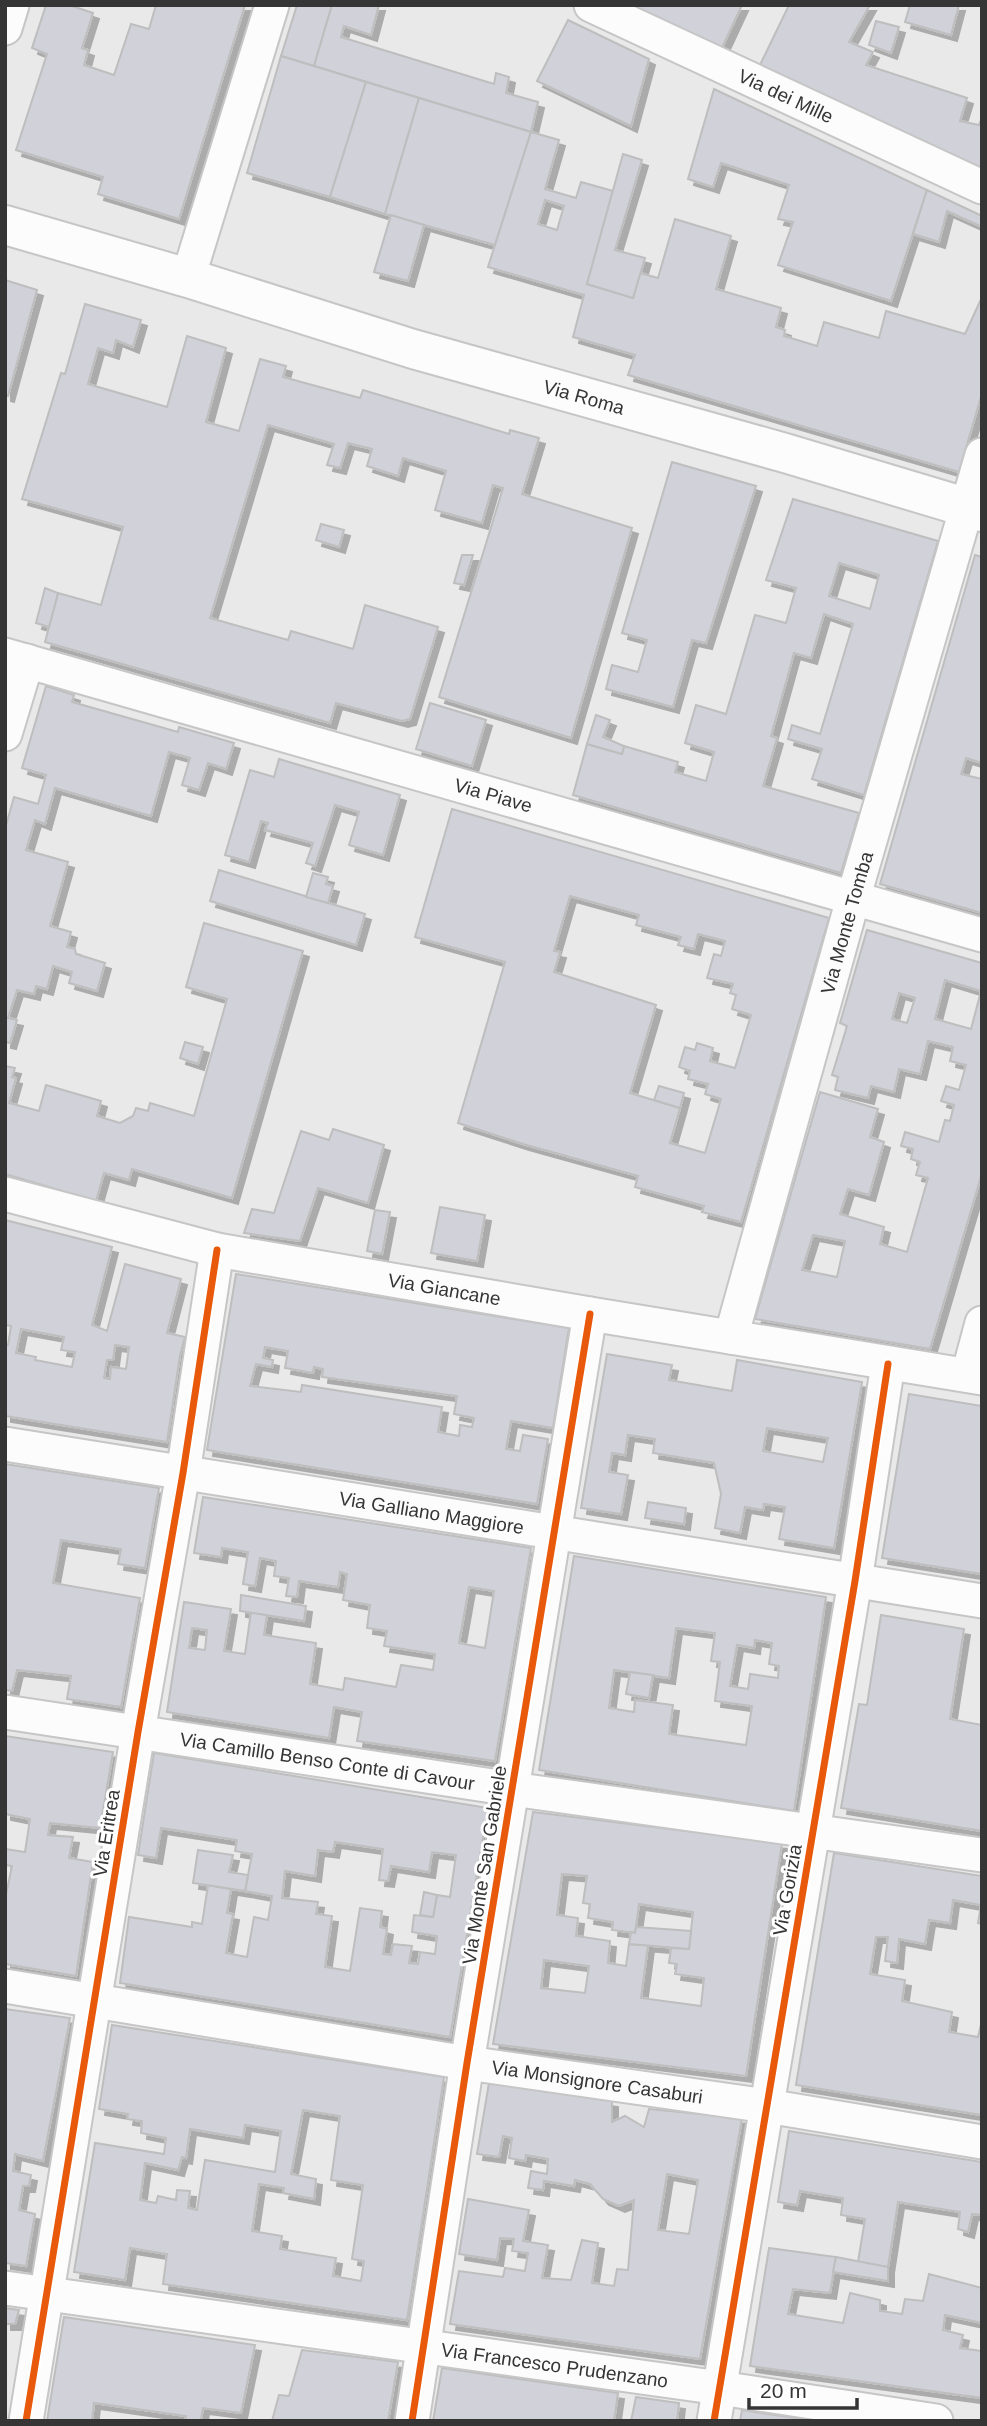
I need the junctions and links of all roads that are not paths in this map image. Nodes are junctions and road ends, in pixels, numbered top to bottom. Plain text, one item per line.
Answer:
1 (12, 5) edge
2 (272, 5) edge
3 (591, 5) edge
4 (5, 28) edge
5 (982, 187) edge
6 (5, 225) edge
7 (188, 278) junction
8 (982, 455) edge
9 (974, 510) edge
10 (16, 658) edge
11 (5, 734) edge
12 (853, 899) junction
13 (982, 935) edge
14 (5, 1194) edge
15 (217, 1250) junction
16 (590, 1314) junction
17 (982, 1323) edge
18 (731, 1337) junction
19 (888, 1364) junction
20 (975, 1377) edge
21 (5, 1444) edge
22 (183, 1473) junction
23 (554, 1534) junction
24 (855, 1581) junction
25 (982, 1601) edge
26 (5, 1712) edge
27 (138, 1731) junction
28 (512, 1789) junction
29 (813, 1830) junction
30 (982, 1855) edge
31 (5, 1986) edge
32 (94, 1999) junction
33 (467, 2063) junction
34 (767, 2106) junction
35 (982, 2142) edge
36 (5, 2288) edge
37 (48, 2294) junction
38 (424, 2346) junction
39 (720, 2388) junction
40 (26, 2421) edge
41 (412, 2421) edge
42 (714, 2421) edge
43 (936, 2421) edge

1 - 4 street
2 - 7 street
3 - 5 street, Via dei Mille
6 - 7 street, Via Roma
7 - 9 street, Via Roma
8 - 9 street, Via Monte Tomba
9 - 12 street, Via Monte Tomba
10 - 11 street
10 - 12 street, Via Piave
12 - 13 street, Via Piave
12 - 18 street, Via Monte Tomba
14 - 15 street, Via Giancane
15 - 16 street, Via Giancane
15 - 22 street, Via Eritrea
16 - 18 street, Via Giancane
16 - 23 street, Via Monte San Gabriele
17 - 20 street
18 - 19 street, Via Giancane
19 - 20 street, Via Giancane
19 - 24 street, Via Gorizia
21 - 22 street, Via Galliano Maggiore
22 - 23 street, Via Galliano Maggiore
22 - 27 street, Via Eritrea
23 - 24 street, Via Galliano Maggiore
23 - 28 street, Via Monte San Gabriele
24 - 25 street, Via Galliano Maggiore
24 - 29 street, Via Gorizia
26 - 27 street, Via Camillo Benso Conte di Cavour
27 - 28 street, Via Camillo Benso Conte di Cavour
27 - 32 street, Via Eritrea
28 - 29 street, Via Camillo Benso Conte di Cavour
28 - 33 street, Via Monte San Gabriele
29 - 30 street, Via Camillo Benso Conte di Cavour
29 - 34 street, Via Gorizia
31 - 32 street, Via Monsignore Casaburi
32 - 33 street, Via Monsignore Casaburi
32 - 37 street, Via Eritrea
33 - 34 street, Via Monsignore Casaburi
33 - 38 street, Via Monte San Gabriele
34 - 35 street, Via Monsignore Casaburi
34 - 39 street, Via Gorizia
36 - 37 street, Via Francesco Prudenzano
37 - 38 street, Via Francesco Prudenzano
37 - 40 street, Via Eritrea
38 - 39 street, Via Francesco Prudenzano
38 - 41 street, Via Monte San Gabriele
39 - 42 street, Via Gorizia
39 - 43 street, Via Francesco Prudenzano

